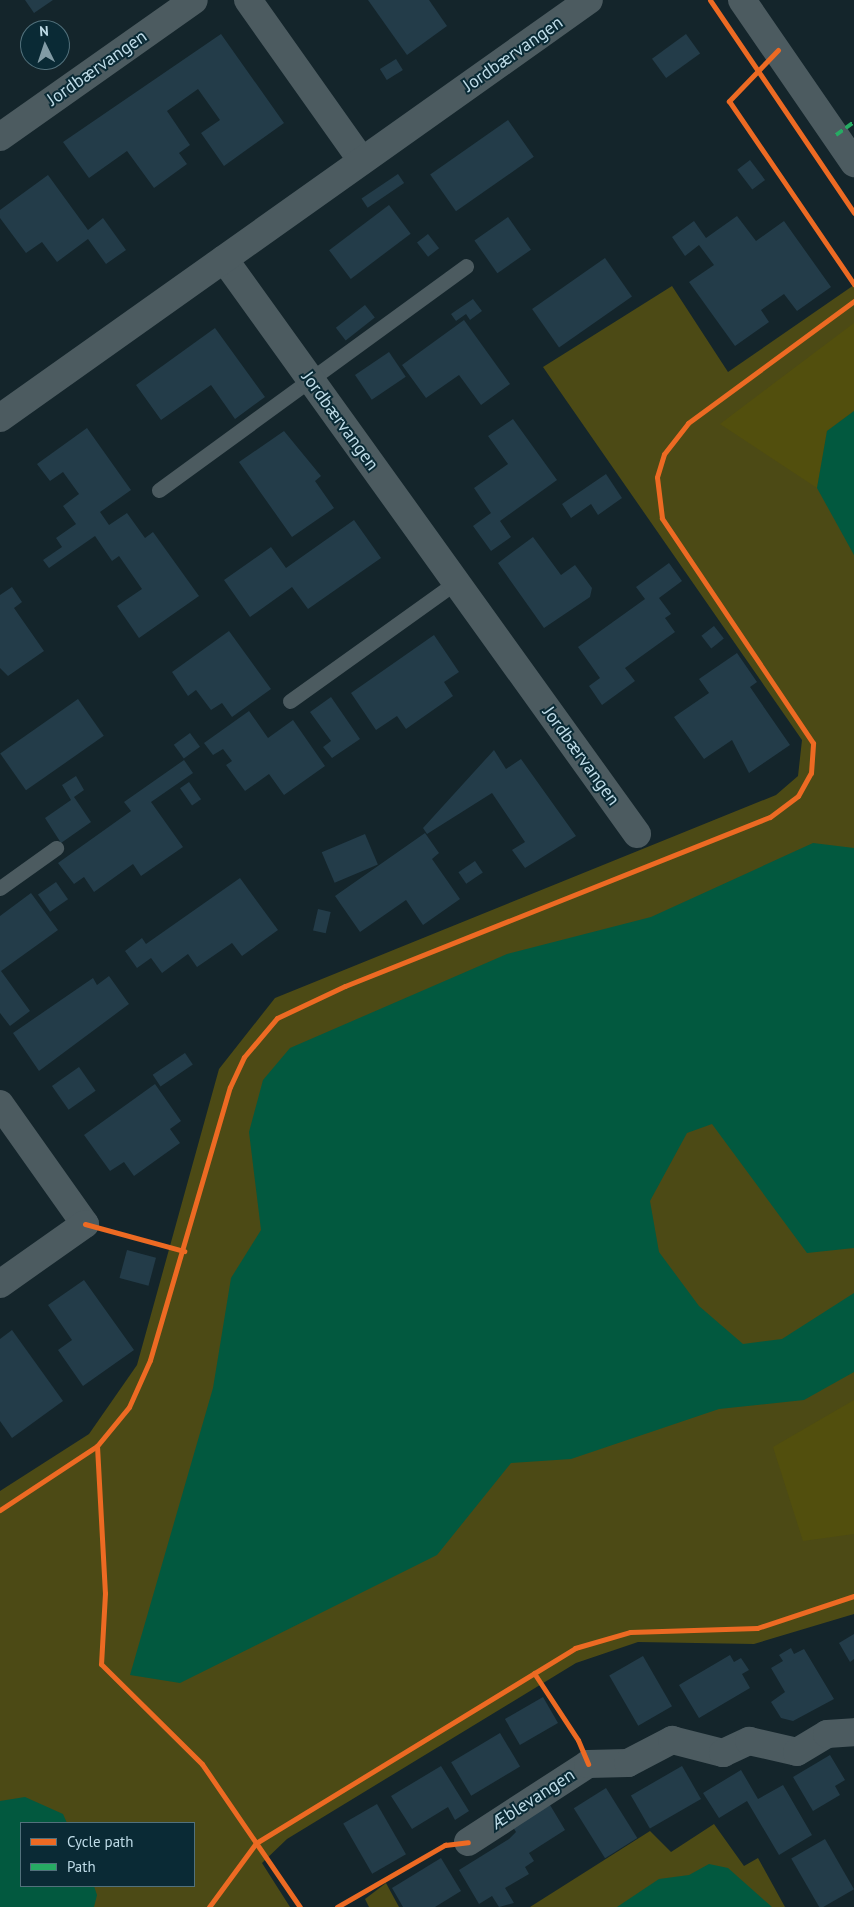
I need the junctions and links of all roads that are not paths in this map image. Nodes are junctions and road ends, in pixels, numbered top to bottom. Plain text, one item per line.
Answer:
1 (194, 0) edge
2 (248, 0) edge
3 (589, 0) edge
4 (742, 0) edge
5 (0, 137) edge
6 (362, 161) junction
7 (854, 163) edge
8 (224, 260) junction
9 (466, 266) dead end
10 (310, 380) junction
11 (0, 418) edge
12 (159, 490) dead end
13 (456, 582) junction
14 (290, 700) dead end
15 (637, 834) dead end
16 (56, 848) dead end
17 (0, 888) edge
18 (0, 1104) edge
19 (0, 1284) edge
20 (854, 1732) edge
21 (468, 1842) dead end

1 - 5 street, Jordbærvangen
2 - 6 street
3 - 6 street, Jordbærvangen
4 - 7 street
6 - 8 street, Jordbærvangen
8 - 10 street, Jordbærvangen
8 - 11 street, Jordbærvangen
9 - 10 lane
10 - 12 lane
10 - 13 street, Jordbærvangen
13 - 14 lane
13 - 15 street, Jordbærvangen
16 - 17 lane
18 - 19 street
20 - 21 street, Æblevangen

